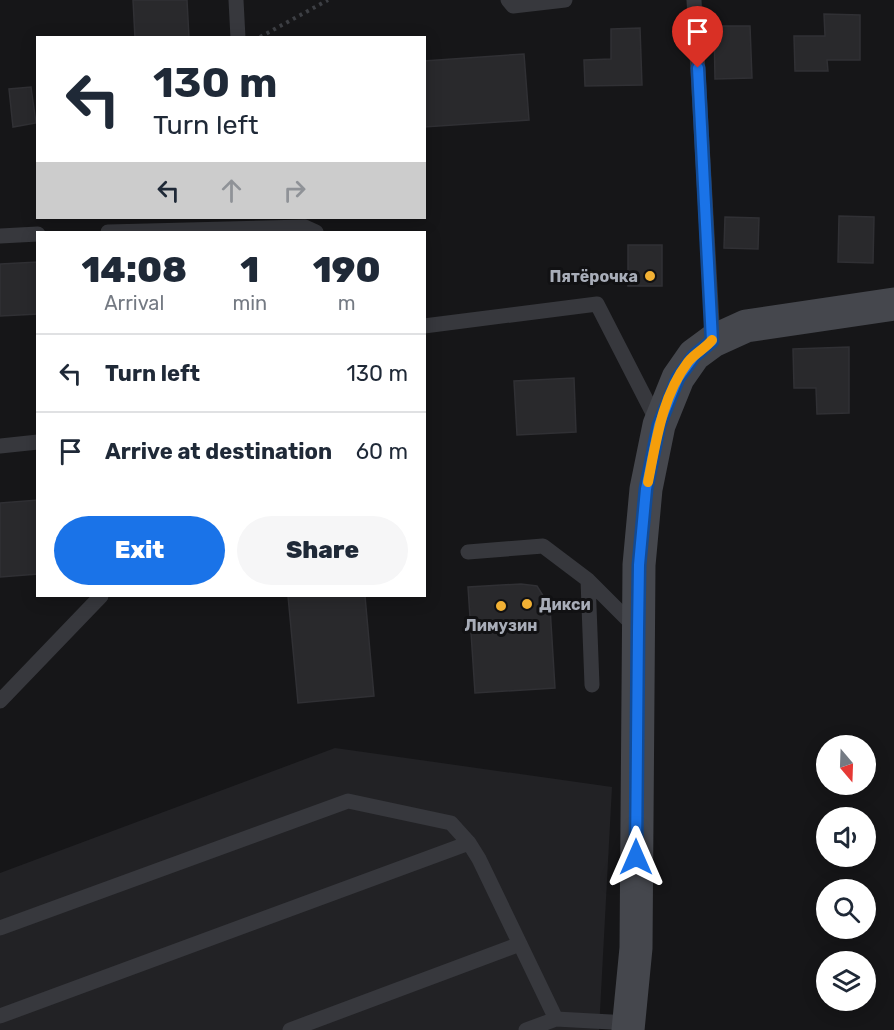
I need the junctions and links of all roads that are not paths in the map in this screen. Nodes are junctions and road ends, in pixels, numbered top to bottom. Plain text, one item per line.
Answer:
1 (236, 0) edge
2 (508, 0) edge
3 (565, 0) edge
4 (694, 0) edge
5 (238, 36) edge
6 (308, 226) edge
7 (141, 231) edge
8 (36, 234) edge
9 (0, 236) edge
10 (894, 304) edge
11 (426, 326) edge
12 (712, 341) junction
13 (659, 425) junction
14 (36, 442) edge
15 (0, 446) edge
16 (468, 552) dead end
17 (588, 580) junction
18 (100, 597) edge
19 (638, 630) junction
20 (592, 685) dead end
21 (0, 701) edge
22 (469, 843) junction
23 (0, 928) edge
24 (520, 944) junction
25 (0, 1016) edge
26 (556, 1019) junction
27 (629, 1026) edge
28 (290, 1030) edge
29 (526, 1030) edge

1 - 5 lane
2 - 3 lane
4 - 12 lane
6 - 7 lane
8 - 9 lane
10 - 12 main road
11 - 13 lane
12 - 13 main road
13 - 19 main road
14 - 15 lane
16 - 17 lane
17 - 19 lane
17 - 20 lane
18 - 21 lane
19 - 27 main road
22 - 23 lane
22 - 24 lane
22 - 25 lane
24 - 26 lane
24 - 28 lane
26 - 27 lane
26 - 29 lane

